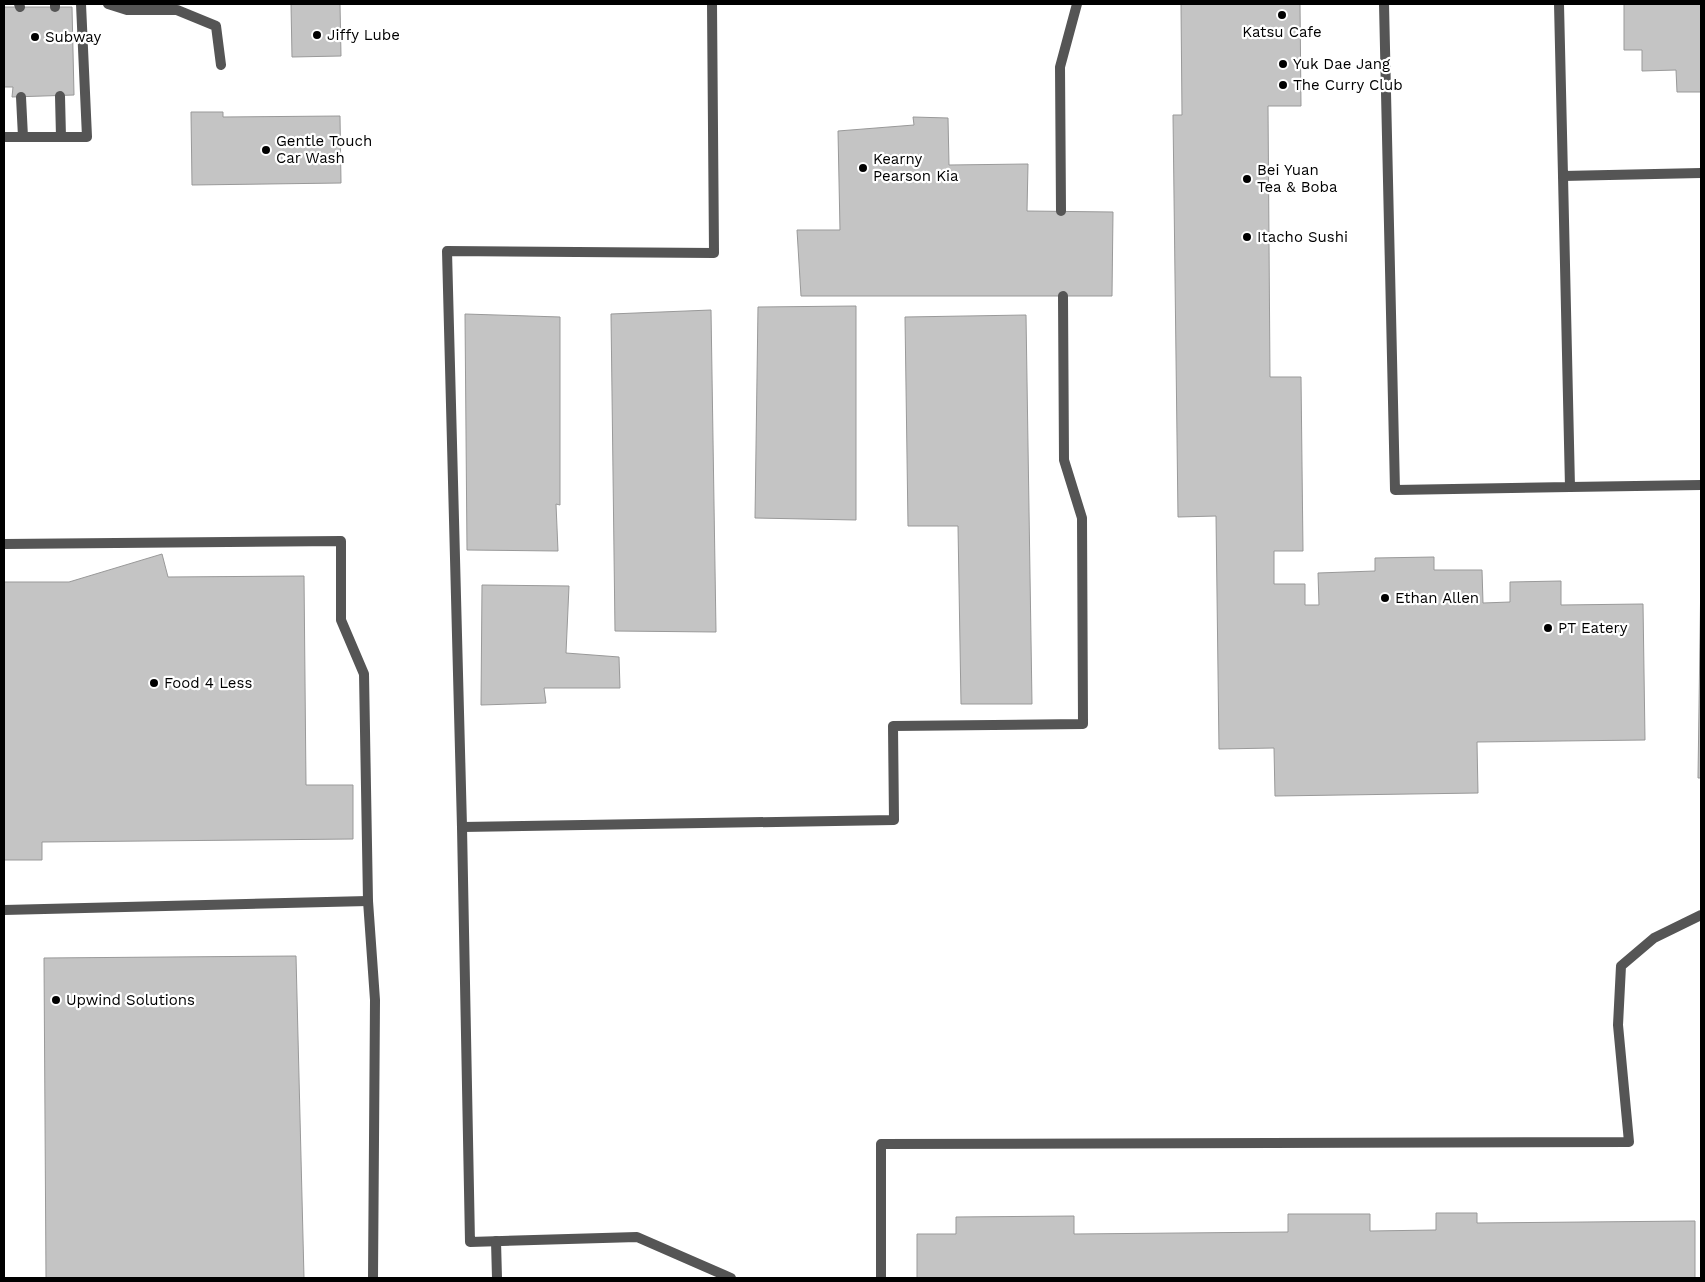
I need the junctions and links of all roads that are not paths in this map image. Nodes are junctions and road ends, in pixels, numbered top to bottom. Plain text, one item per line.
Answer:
1 (81, 4) edge
2 (108, 4) edge
3 (712, 4) edge
4 (1077, 4) edge
5 (1384, 4) edge
6 (1559, 4) edge
7 (221, 65) dead end
8 (60, 96) dead end
9 (21, 97) dead end
10 (4, 137) edge
11 (23, 137) junction
12 (61, 137) junction
13 (1701, 173) edge
14 (1563, 176) junction
15 (1061, 211) dead end
16 (1063, 296) dead end
17 (1701, 485) edge
18 (1570, 486) junction
19 (4, 544) edge
20 (462, 827) junction
21 (368, 901) junction
22 (4, 910) edge
23 (1701, 915) edge
24 (496, 1241) junction
25 (373, 1278) edge
26 (497, 1278) edge
27 (732, 1278) edge
28 (881, 1278) edge

1 - 12 lane
2 - 7 lane
3 - 20 lane
4 - 15 lane
5 - 18 lane
6 - 14 lane
8 - 12 lane
9 - 11 lane
10 - 11 lane
11 - 12 lane
13 - 14 lane
14 - 18 lane
16 - 20 lane
17 - 18 lane
19 - 21 lane
20 - 24 lane
21 - 22 lane
21 - 25 lane
23 - 28 lane
24 - 26 lane
24 - 27 lane

